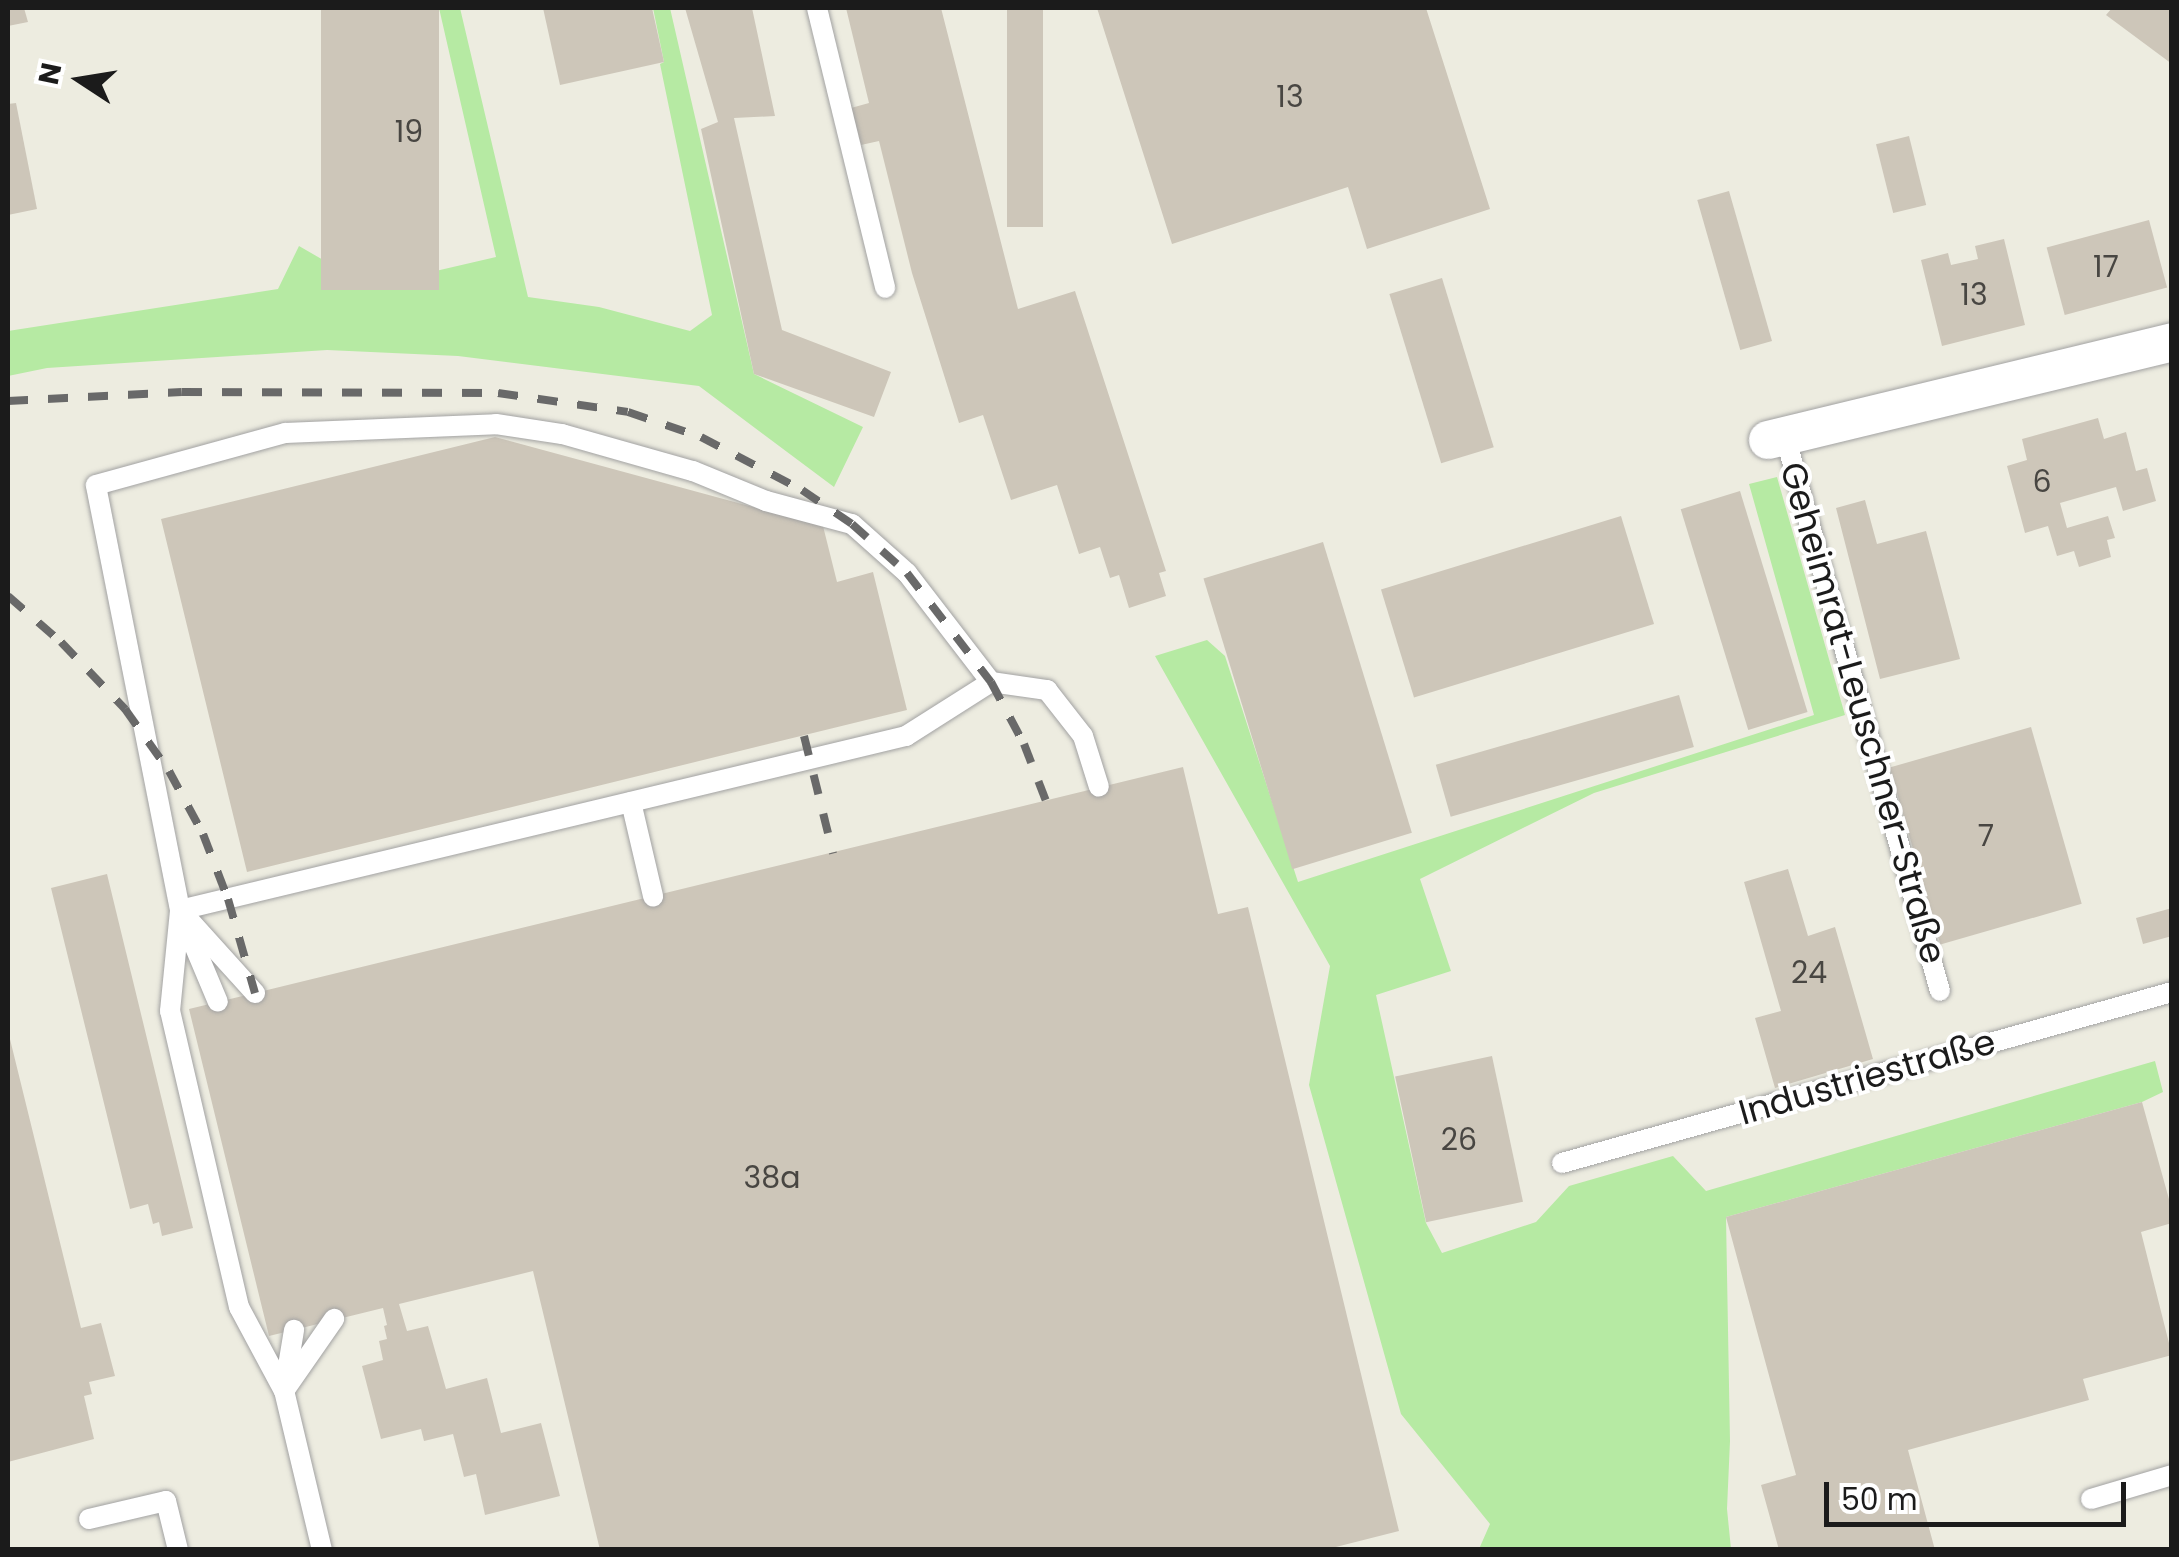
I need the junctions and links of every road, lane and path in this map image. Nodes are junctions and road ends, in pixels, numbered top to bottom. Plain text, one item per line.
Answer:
1 (817, 8) edge
2 (885, 288) dead end
3 (2172, 342) edge
4 (1776, 438) joint
5 (990, 682) junction
6 (1099, 787) dead end
7 (631, 802) junction
8 (654, 896) dead end
9 (180, 910) junction
10 (1940, 991) dead end
11 (2172, 992) edge
12 (255, 993) dead end
13 (218, 1002) dead end
14 (1562, 1163) dead end
15 (334, 1319) dead end
16 (294, 1330) dead end
17 (284, 1390) junction
18 (2172, 1475) edge
19 (2091, 1498) dead end
20 (89, 1519) dead end
21 (178, 1550) edge
22 (322, 1550) edge

1 - 2 lane
3 - 4 street, Geheimrat-Leuschner-Straße
4 - 10 lane, Geheimrat-Leuschner-Straße
5 - 6 lane
5 - 7 lane
5 - 9 lane
7 - 8 lane
7 - 9 lane
9 - 12 lane
9 - 13 lane
9 - 17 lane
11 - 14 lane, Industriestraße
15 - 17 lane
16 - 17 lane
17 - 22 lane
18 - 19 lane
20 - 21 lane

